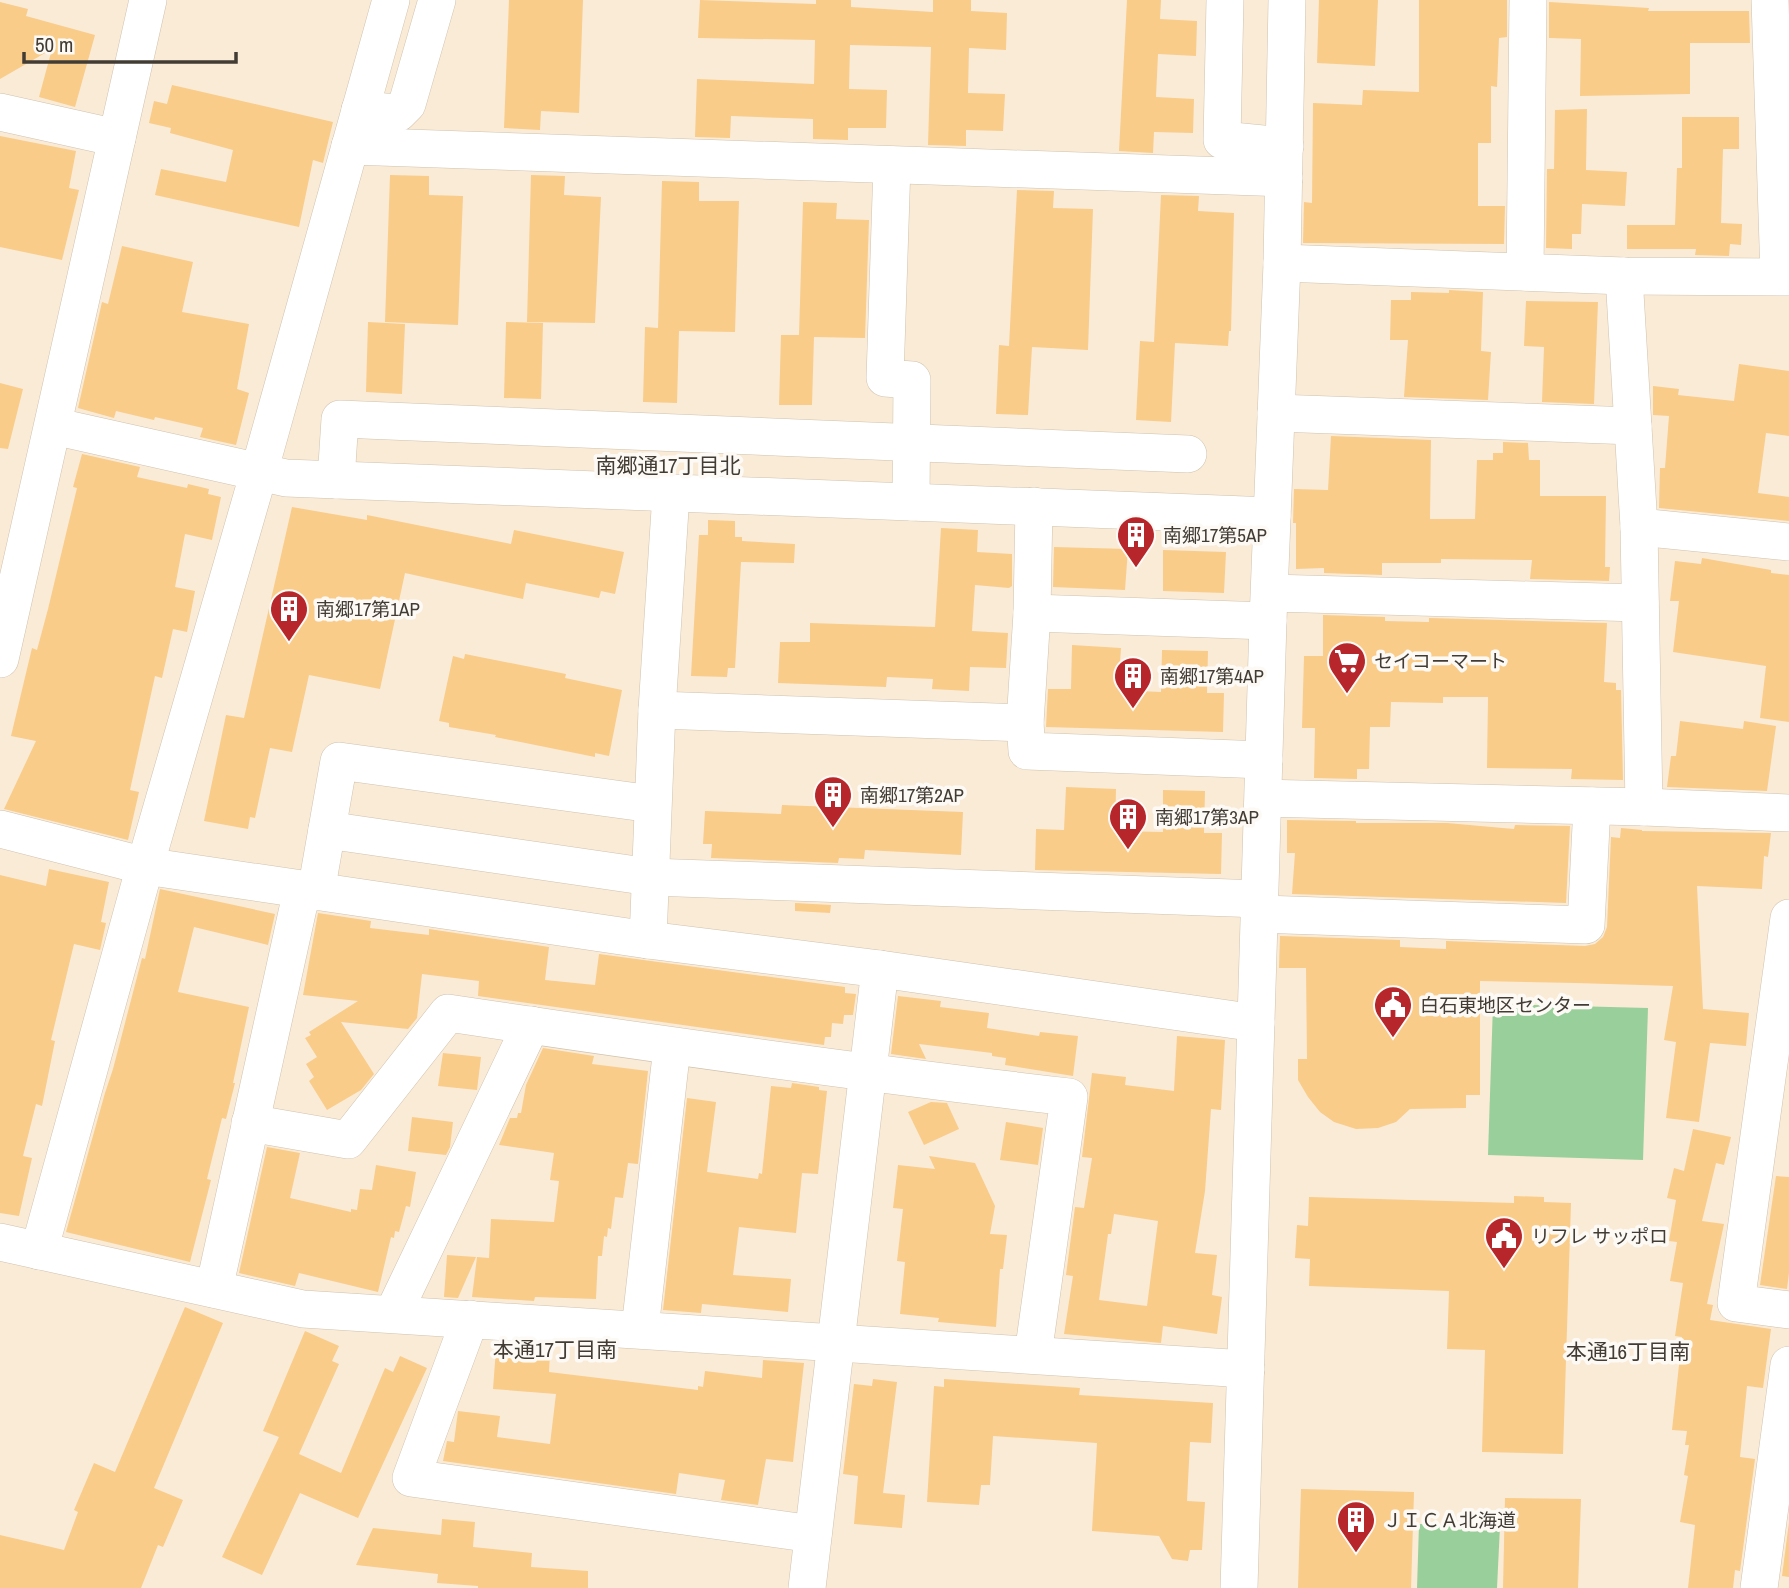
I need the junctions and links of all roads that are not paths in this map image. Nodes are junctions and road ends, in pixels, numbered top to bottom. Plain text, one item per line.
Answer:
1 (148, 0) edge
2 (391, 0) edge
3 (437, 0) edge
4 (1225, 0) edge
5 (1287, 0) edge
6 (1528, 0) edge
7 (1770, 0) edge
8 (1780, 61) edge
9 (360, 110) junction
10 (0, 112) edge
11 (117, 138) junction
12 (350, 146) junction
13 (1284, 162) junction
14 (892, 164) junction
15 (1282, 262) junction
16 (1525, 272) junction
17 (1624, 276) junction
18 (1784, 276) edge
19 (1276, 413) junction
20 (52, 426) junction
21 (1633, 426) junction
22 (911, 443) junction
23 (1188, 454) dead end
24 (259, 472) junction
25 (336, 480) junction
26 (671, 494) junction
27 (911, 502) junction
28 (1034, 506) junction
29 (1272, 516) junction
30 (1639, 527) junction
31 (1789, 542) edge
32 (1640, 603) junction
33 (1269, 607) junction
34 (1032, 613) junction
35 (0, 659) edge
36 (657, 710) junction
37 (1025, 723) junction
38 (1264, 760) junction
39 (1264, 798) junction
40 (652, 804) junction
41 (1592, 806) junction
42 (1644, 807) junction
43 (1789, 813) edge
44 (0, 829) edge
45 (327, 830) junction
46 (145, 866) junction
47 (650, 877) junction
48 (309, 891) junction
49 (1260, 907) junction
50 (1789, 918) edge
51 (648, 940) junction
52 (880, 969) junction
53 (1256, 1023) junction
54 (531, 1025) junction
55 (672, 1047) junction
56 (866, 1074) junction
57 (1777, 1092) edge
58 (250, 1123) junction
59 (0, 1242) edge
60 (39, 1251) junction
61 (214, 1289) junction
62 (1789, 1310) edge
63 (393, 1314) junction
64 (470, 1319) junction
65 (640, 1329) junction
66 (834, 1343) junction
67 (1033, 1355) junction
68 (1789, 1365) edge
69 (1246, 1369) junction
70 (813, 1534) junction
71 (807, 1588) edge
72 (1238, 1588) edge
73 (1759, 1588) edge

1 - 11 street
2 - 9 street
3 - 9 street
4 - 13 street
5 - 13 street
6 - 16 street
7 - 8 street
8 - 18 street
9 - 12 street
10 - 11 street
11 - 20 street
12 - 14 street
12 - 24 street
13 - 14 street
13 - 15 street
14 - 22 street
15 - 16 street
15 - 19 street
16 - 17 street
17 - 18 street
17 - 21 street
19 - 21 street
19 - 29 street
20 - 24 street
20 - 35 street
21 - 30 street
22 - 23 street
22 - 25 street
22 - 27 street
24 - 25 street
24 - 46 street
25 - 26 street
26 - 27 street
26 - 36 street
27 - 28 street
28 - 29 street
28 - 34 street
29 - 33 street
30 - 31 street
30 - 32 street
32 - 33 street
32 - 42 street
33 - 34 street
33 - 38 street
34 - 37 street
36 - 37 street
36 - 40 street
37 - 38 street
38 - 39 street
39 - 41 street
39 - 49 street
40 - 45 street
40 - 47 street
41 - 42 street
41 - 49 street
42 - 43 street
44 - 46 street
45 - 47 street
45 - 48 street
46 - 48 street
46 - 60 street
47 - 49 street
47 - 51 street
48 - 51 street
48 - 58 street
49 - 53 street
50 - 57 street
51 - 52 street
52 - 53 street
52 - 56 street
53 - 69 street
54 - 55 street
54 - 58 street
54 - 63 street
55 - 56 street
55 - 65 street
56 - 66 street
56 - 67 street
57 - 62 street
58 - 61 street
59 - 60 street
60 - 61 street
61 - 63 street
63 - 64 street
64 - 65 street
64 - 70 street
65 - 66 street
66 - 67 street
66 - 70 street
67 - 69 street
68 - 73 street
69 - 72 street
70 - 71 street

